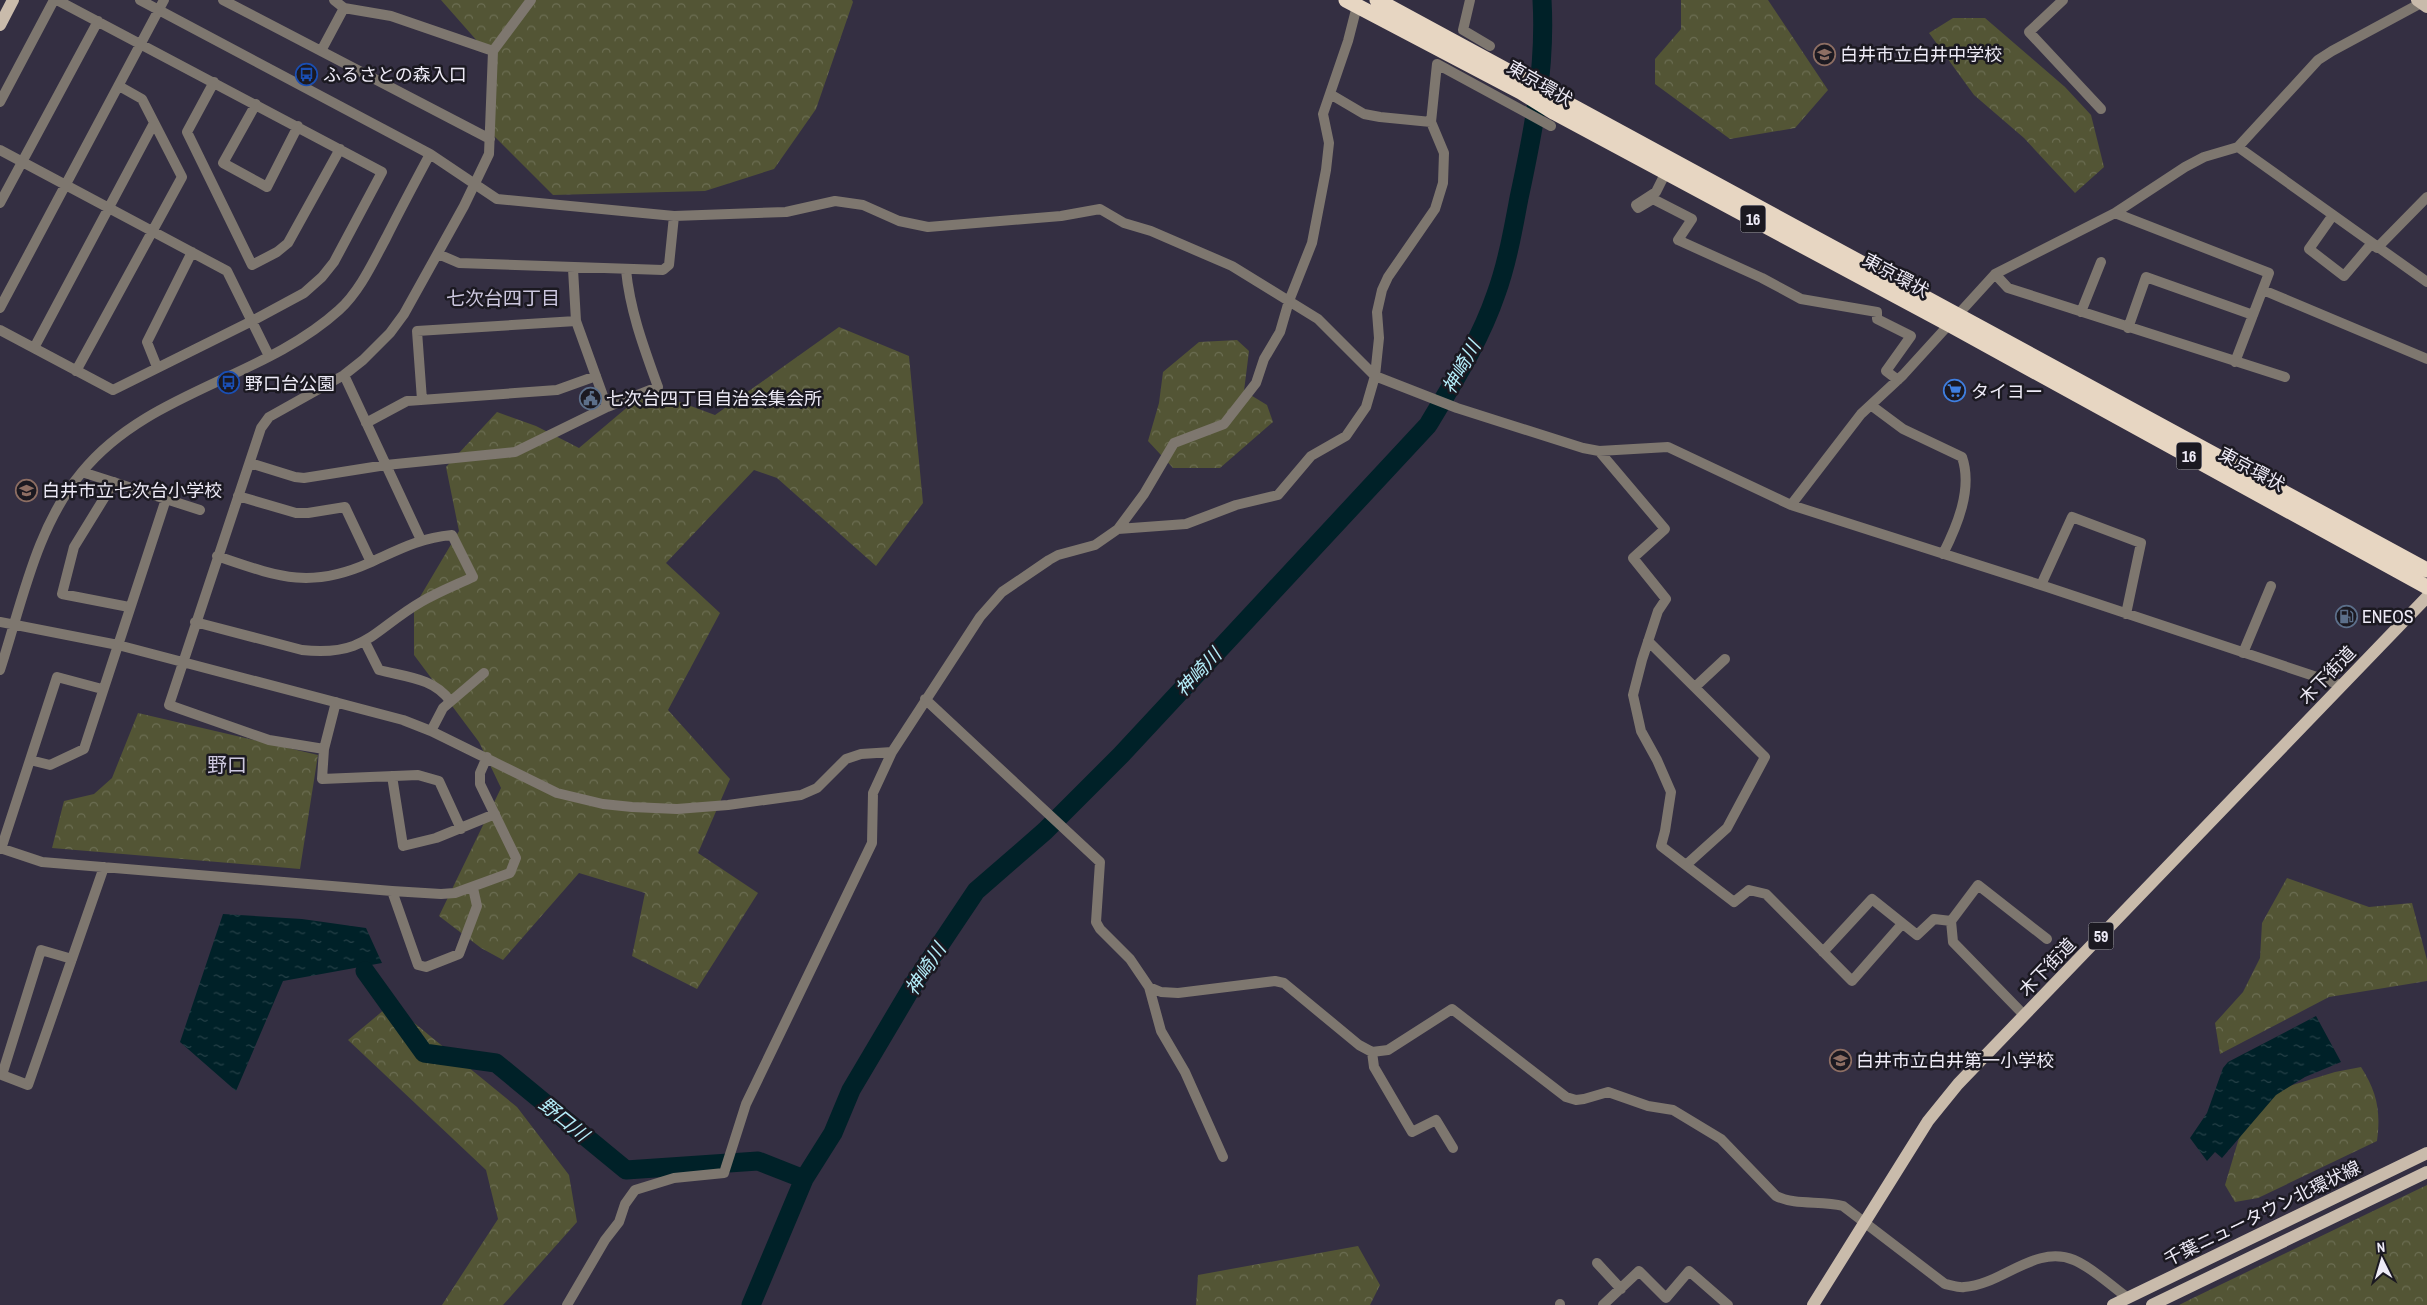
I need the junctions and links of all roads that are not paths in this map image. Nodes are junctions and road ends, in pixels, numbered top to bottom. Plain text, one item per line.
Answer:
1 (13, 0) edge
2 (56, 0) edge
3 (140, 0) edge
4 (164, 0) edge
5 (224, 0) edge
6 (334, 0) edge
7 (530, 0) edge
8 (1377, 0) edge
9 (1470, 0) edge
10 (2063, 0) edge
11 (1353, 2) edge
12 (2423, 3) edge
13 (344, 8) junction
14 (159, 10) junction
15 (98, 21) junction
16 (0, 25) edge
17 (140, 43) junction
18 (1490, 46) dead end
19 (321, 51) junction
20 (493, 51) junction
21 (214, 82) junction
22 (119, 86) junction
23 (1523, 87) junction
24 (1330, 94) junction
25 (0, 102) edge
26 (256, 104) junction
27 (2101, 109) dead end
28 (1555, 113) junction
29 (1431, 122) junction
30 (154, 123) junction
31 (298, 126) junction
32 (490, 140) junction
33 (2238, 147) junction
34 (340, 149) junction
35 (0, 150) edge
36 (430, 154) junction
37 (22, 161) junction
38 (1666, 172) junction
39 (476, 183) junction
40 (67, 184) junction
41 (2427, 198) edge
42 (0, 203) edge
43 (109, 207) junction
44 (2115, 214) junction
45 (2333, 215) junction
46 (674, 216) junction
47 (152, 231) junction
48 (2374, 246) junction
49 (192, 252) junction
50 (438, 254) junction
51 (2101, 262) dead end
52 (574, 268) junction
53 (626, 270) junction
54 (1995, 274) junction
55 (2427, 282) edge
56 (2263, 290) junction
57 (1289, 301) junction
58 (0, 308) edge
59 (2081, 312) junction
60 (2253, 315) junction
61 (1953, 320) junction
62 (252, 321) junction
63 (576, 321) junction
64 (2128, 328) junction
65 (0, 330) edge
66 (34, 348) junction
67 (269, 356) junction
68 (2427, 359) edge
69 (2235, 362) junction
70 (157, 367) junction
71 (76, 371) junction
72 (344, 375) junction
73 (596, 376) junction
74 (1374, 376) junction
75 (2285, 378) dead end
76 (1898, 380) junction
77 (422, 400) junction
78 (1872, 406) junction
79 (608, 407) junction
80 (366, 423) junction
81 (1598, 451) junction
82 (250, 463) junction
83 (386, 465) junction
84 (82, 472) junction
85 (114, 482) junction
86 (238, 496) junction
87 (166, 499) junction
88 (1791, 505) junction
89 (200, 510) dead end
90 (1118, 529) junction
91 (421, 540) junction
92 (1943, 554) junction
93 (217, 556) junction
94 (371, 562) junction
95 (2427, 570) edge
96 (2042, 585) junction
97 (2271, 586) dead end
98 (2427, 587) edge
99 (2427, 597) edge
100 (129, 608) junction
101 (2126, 614) junction
102 (0, 622) edge
103 (196, 622) junction
104 (15, 625) junction
105 (1648, 641) junction
106 (365, 642) junction
107 (118, 645) junction
108 (2243, 653) junction
109 (1725, 659) dead end
110 (182, 662) junction
111 (0, 670) edge
112 (484, 673) dead end
113 (2341, 685) junction
114 (1694, 687) junction
115 (102, 690) junction
116 (925, 699) junction
117 (450, 701) junction
118 (336, 702) junction
119 (431, 731) junction
120 (324, 749) junction
121 (892, 752) junction
122 (487, 757) junction
123 (30, 760) junction
124 (392, 776) junction
125 (495, 814) junction
126 (461, 829) junction
127 (1, 849) edge
128 (1686, 865) junction
129 (104, 867) junction
130 (473, 888) junction
131 (392, 891) junction
132 (1951, 921) junction
133 (1902, 924) junction
134 (2047, 939) dead end
135 (1823, 952) junction
136 (72, 959) junction
137 (1149, 987) junction
138 (2024, 1015) junction
139 (1372, 1052) junction
140 (1453, 1148) dead end
141 (2427, 1153) edge
142 (1223, 1157) dead end
143 (2427, 1172) edge
144 (1865, 1222) junction
145 (1597, 1263) dead end
146 (1621, 1289) junction
147 (2128, 1298) junction
148 (568, 1305) edge
149 (1603, 1305) edge
150 (1728, 1305) edge
151 (1814, 1305) edge
152 (2113, 1305) edge
153 (2152, 1305) edge

1 - 16 main road
2 - 15 street
2 - 25 street
3 - 14 street
4 - 14 street
5 - 19 street
6 - 13 street
7 - 20 street
8 - 23 highway, 東京環状 / 16
9 - 18 street
10 - 27 street
11 - 23 highway, 東京環状 / 16
11 - 24 street
12 - 33 street
13 - 19 street
13 - 20 street
14 - 17 street
14 - 36 street
15 - 17 street
15 - 37 street
17 - 21 street
17 - 22 street
19 - 32 street
20 - 32 street
21 - 26 street
21 - 34 street
22 - 30 street
22 - 40 street
23 - 28 highway, 東京環状 / 16
24 - 29 street
24 - 57 street
26 - 31 street
26 - 31 street
28 - 29 street
28 - 38 highway, 東京環状 / 16
28 - 61 highway, 東京環状 / 16
29 - 74 street
30 - 43 street
30 - 47 street
31 - 34 street
32 - 39 street
33 - 44 street
33 - 45 street
34 - 62 street
35 - 37 street
36 - 39 street
36 - 67 street
37 - 40 street
37 - 42 street
38 - 61 highway, 東京環状 / 16
38 - 76 street
39 - 46 street
39 - 50 street
40 - 43 street
40 - 58 street
41 - 48 street
43 - 47 street
43 - 66 street
44 - 54 street
44 - 56 street
45 - 48 street
45 - 48 street
46 - 53 street
46 - 57 street
47 - 49 street
47 - 71 street
48 - 55 street
49 - 62 street
49 - 70 street
50 - 52 street
50 - 72 street
51 - 59 street
52 - 53 street
52 - 63 street
53 - 79 street
54 - 59 street
54 - 61 street
56 - 60 street
56 - 68 street
57 - 74 street
57 - 90 street
59 - 64 street
60 - 64 street
60 - 69 street
61 - 76 street
61 - 95 highway, 東京環状 / 16
61 - 98 highway, 東京環状 / 16
62 - 67 street
62 - 70 street
63 - 73 street
63 - 77 street
64 - 69 street
65 - 66 street
66 - 71 street
67 - 84 street
69 - 75 street
70 - 71 street
72 - 80 street
72 - 82 street
73 - 77 street
73 - 79 street
74 - 81 street
74 - 90 street
76 - 78 street
77 - 80 street
78 - 88 street
78 - 92 street
79 - 83 street
80 - 83 street
81 - 88 street
81 - 105 street
82 - 83 street
82 - 86 street
83 - 91 street
84 - 85 street
84 - 104 street
85 - 87 street
85 - 100 street
86 - 93 street
86 - 94 street
87 - 89 street
87 - 100 street
88 - 92 street
90 - 116 street
91 - 94 street
91 - 106 street
92 - 96 street
93 - 94 street
93 - 103 street
96 - 101 street
96 - 101 street
97 - 108 street
99 - 113 main road, 木下街道 / 59
100 - 107 street
101 - 108 street
102 - 104 street
103 - 106 street
103 - 110 street
104 - 107 street
104 - 111 street
105 - 114 street
105 - 128 street
106 - 117 street
107 - 110 street
107 - 115 street
108 - 113 street
109 - 114 street
110 - 118 street
110 - 120 street
112 - 117 street
113 - 138 main road, 木下街道 / 59
114 - 128 street
115 - 123 street
115 - 123 street
116 - 121 street
116 - 137 street
117 - 119 street
118 - 119 street
118 - 120 street
119 - 122 street
120 - 124 street
121 - 122 street
121 - 148 street
122 - 125 street
123 - 127 street
124 - 126 street
124 - 126 street
125 - 126 street
125 - 130 street
127 - 129 street
128 - 135 street
129 - 131 street
129 - 136 street
130 - 131 street
130 - 131 street
132 - 133 street
132 - 134 street
132 - 138 street
133 - 135 street
133 - 135 street
136 - 136 street
137 - 139 street
137 - 142 street
138 - 144 main road, 木下街道 / 59
139 - 140 street
139 - 144 street
141 - 147 main road, 千葉ニュータウン北環状線
143 - 153 main road, 千葉ニュータウン北環状線
144 - 147 street
144 - 151 main road, 木下街道 / 59
145 - 146 street
146 - 149 street
146 - 150 street
147 - 152 main road, 千葉ニュータウン北環状線

